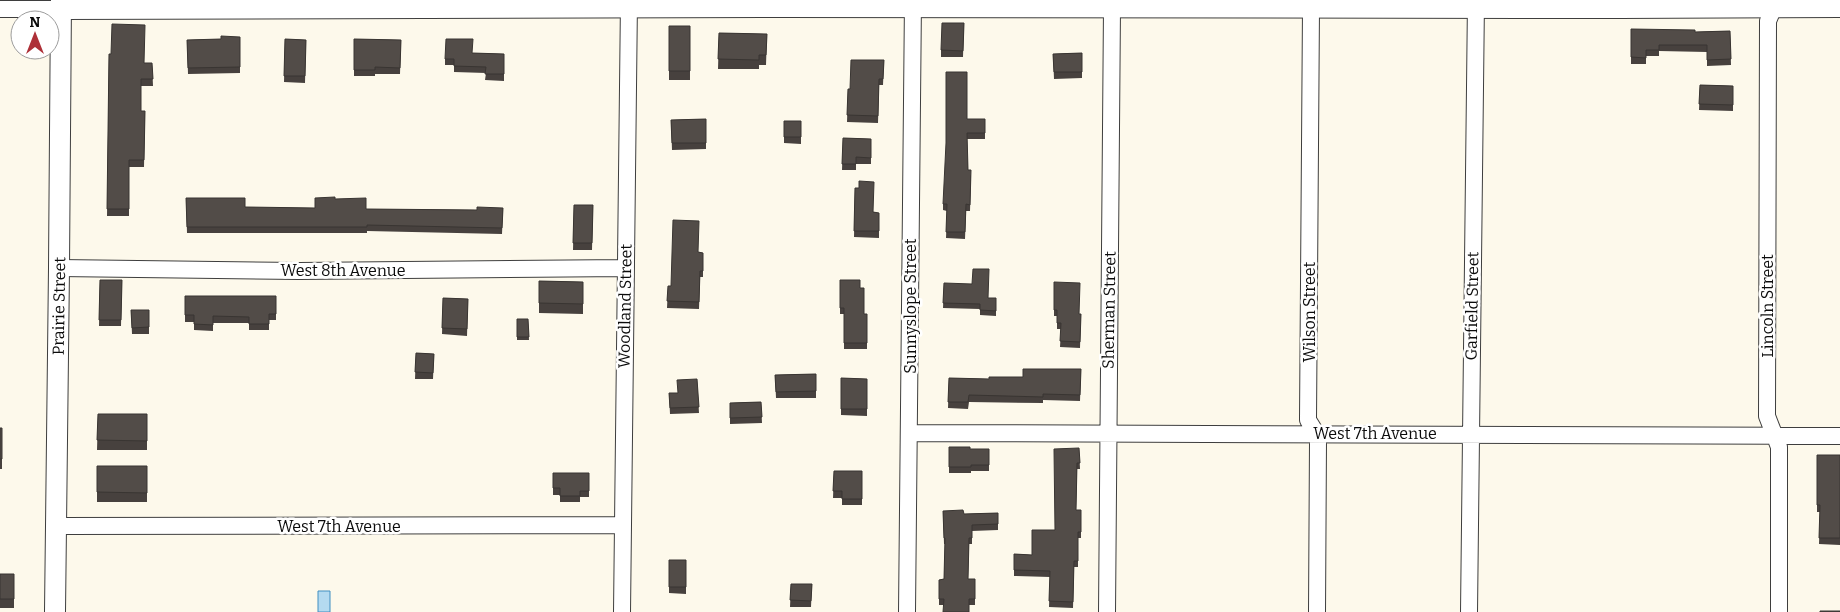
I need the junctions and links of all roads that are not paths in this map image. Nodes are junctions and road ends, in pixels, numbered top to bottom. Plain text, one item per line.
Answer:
1 (629, 4) edge
2 (913, 4) edge
3 (1209, 4) edge
4 (1476, 4) edge
5 (1776, 4) edge
6 (60, 5) edge
7 (1840, 7) edge
8 (1112, 8) junction
9 (1311, 8) junction
10 (0, 9) edge
11 (59, 268) junction
12 (626, 268) junction
13 (909, 433) junction
14 (1316, 433) junction
15 (1108, 434) junction
16 (1470, 434) junction
17 (1776, 435) junction
18 (1840, 436) edge
19 (622, 525) junction
20 (56, 526) junction
21 (55, 612) edge
22 (622, 612) edge
23 (907, 612) edge
24 (1107, 612) edge
25 (1317, 612) edge
26 (1469, 612) edge
27 (1779, 612) edge

1 - 2 street
1 - 6 street
1 - 12 street, Woodland Street
2 - 8 street
2 - 13 street, Sunnyslope Street
3 - 8 street
3 - 9 street
4 - 5 street
4 - 9 street
4 - 16 street, Garfield Street
5 - 7 street
5 - 17 street, Lincoln Street
6 - 10 street
6 - 11 street, Prairie Street
8 - 15 street, Sherman Street
9 - 14 street, Wilson Street
11 - 12 street, West 8th Avenue
11 - 20 street, Prairie Street
12 - 19 street, Woodland Street
13 - 15 street, West 7th Avenue
13 - 23 street, Sunnyslope Street
14 - 15 street, West 7th Avenue
14 - 16 street, West 7th Avenue
14 - 25 street, Wilson Street
15 - 24 street, Sherman Street
16 - 17 street, West 7th Avenue
16 - 26 street, Garfield Street
17 - 18 street, West 7th Avenue
17 - 27 street, Lincoln Street
19 - 20 street, West 7th Avenue
19 - 22 street, Woodland Street
20 - 21 street, Prairie Street

